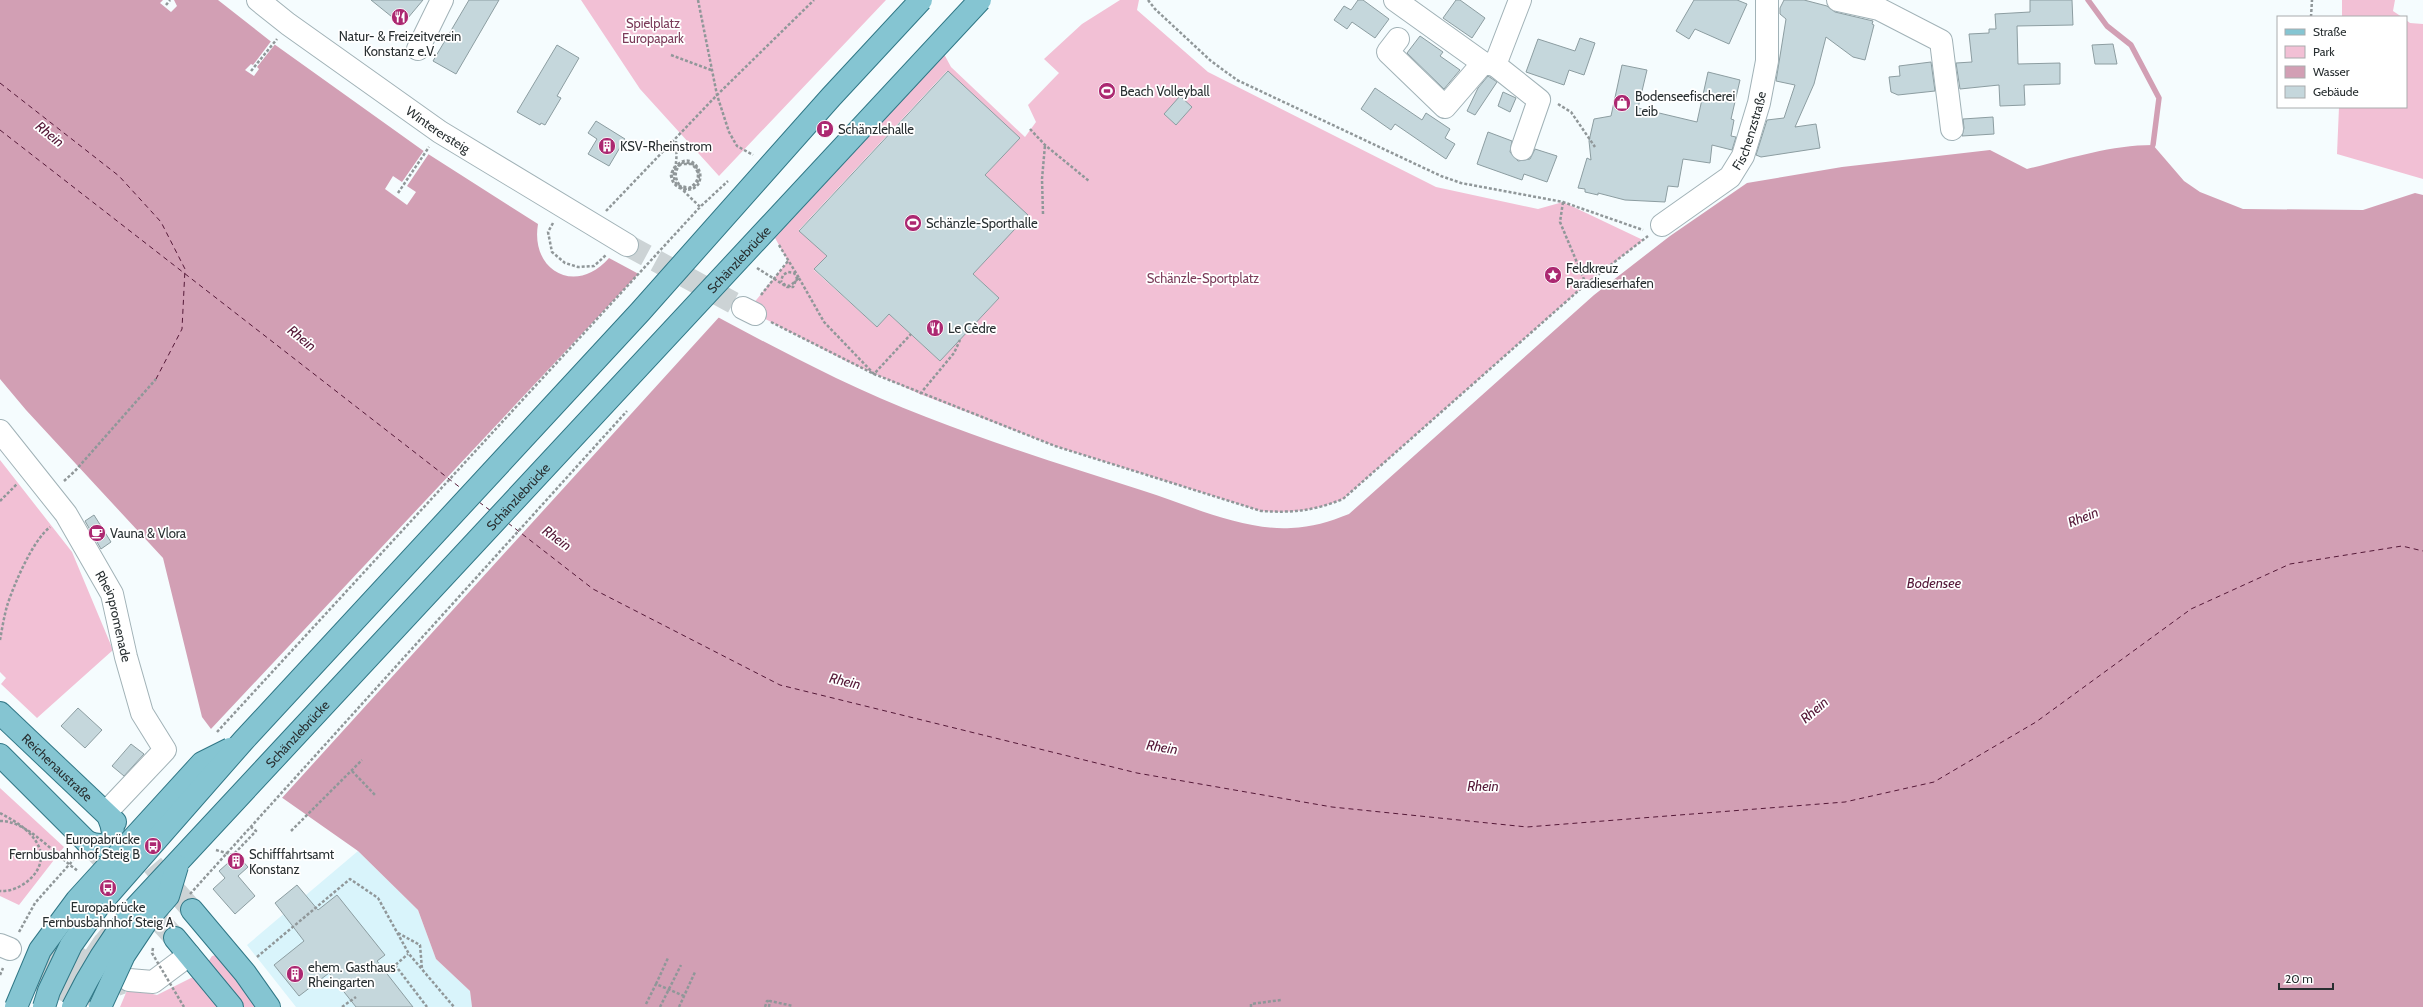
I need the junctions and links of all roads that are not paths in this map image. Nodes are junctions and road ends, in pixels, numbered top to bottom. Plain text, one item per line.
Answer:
1 (258, 0) edge
2 (442, 0) edge
3 (921, 0) edge
4 (980, 0) edge
5 (1395, 0) edge
6 (1520, 0) edge
7 (1767, 0) edge
8 (1838, 0) edge
9 (1398, 39) dead end
10 (418, 49) dead end
11 (1489, 64) junction
12 (1952, 129) dead end
13 (1522, 149) dead end
14 (1662, 225) dead end
15 (622, 242) tunnel mouth
16 (0, 431) edge
17 (0, 713) edge
18 (243, 741) junction
19 (0, 755) edge
20 (112, 815) junction
21 (178, 861) junction
22 (189, 905) tunnel mouth
23 (175, 938) tunnel mouth
24 (224, 947) junction
25 (189, 955) junction
26 (129, 980) tunnel mouth
27 (16, 1007) edge
28 (44, 1007) edge
29 (73, 1007) edge
30 (100, 1007) edge
31 (232, 1007) edge
32 (269, 1007) edge

1 - 15 street, Winterersteig
2 - 10 street
3 - 18 main road, bridge
4 - 21 main road, Schänzlebrücke, bridge
5 - 11 street
6 - 11 street
7 - 14 street, Fischenzstraße
8 - 12 street
9 - 11 street
11 - 13 street
16 - 20 street, Rheinpromenade
17 - 20 main road, Reichenaustraße
18 - 27 main road, bridge
18 - 28 main road, bridge
19 - 20 main road
21 - 29 main road, Schänzlebrücke, bridge
21 - 30 main road, bridge
22 - 24 main road
23 - 25 main road
24 - 25 main road
24 - 32 main road
25 - 26 street
25 - 31 main road

